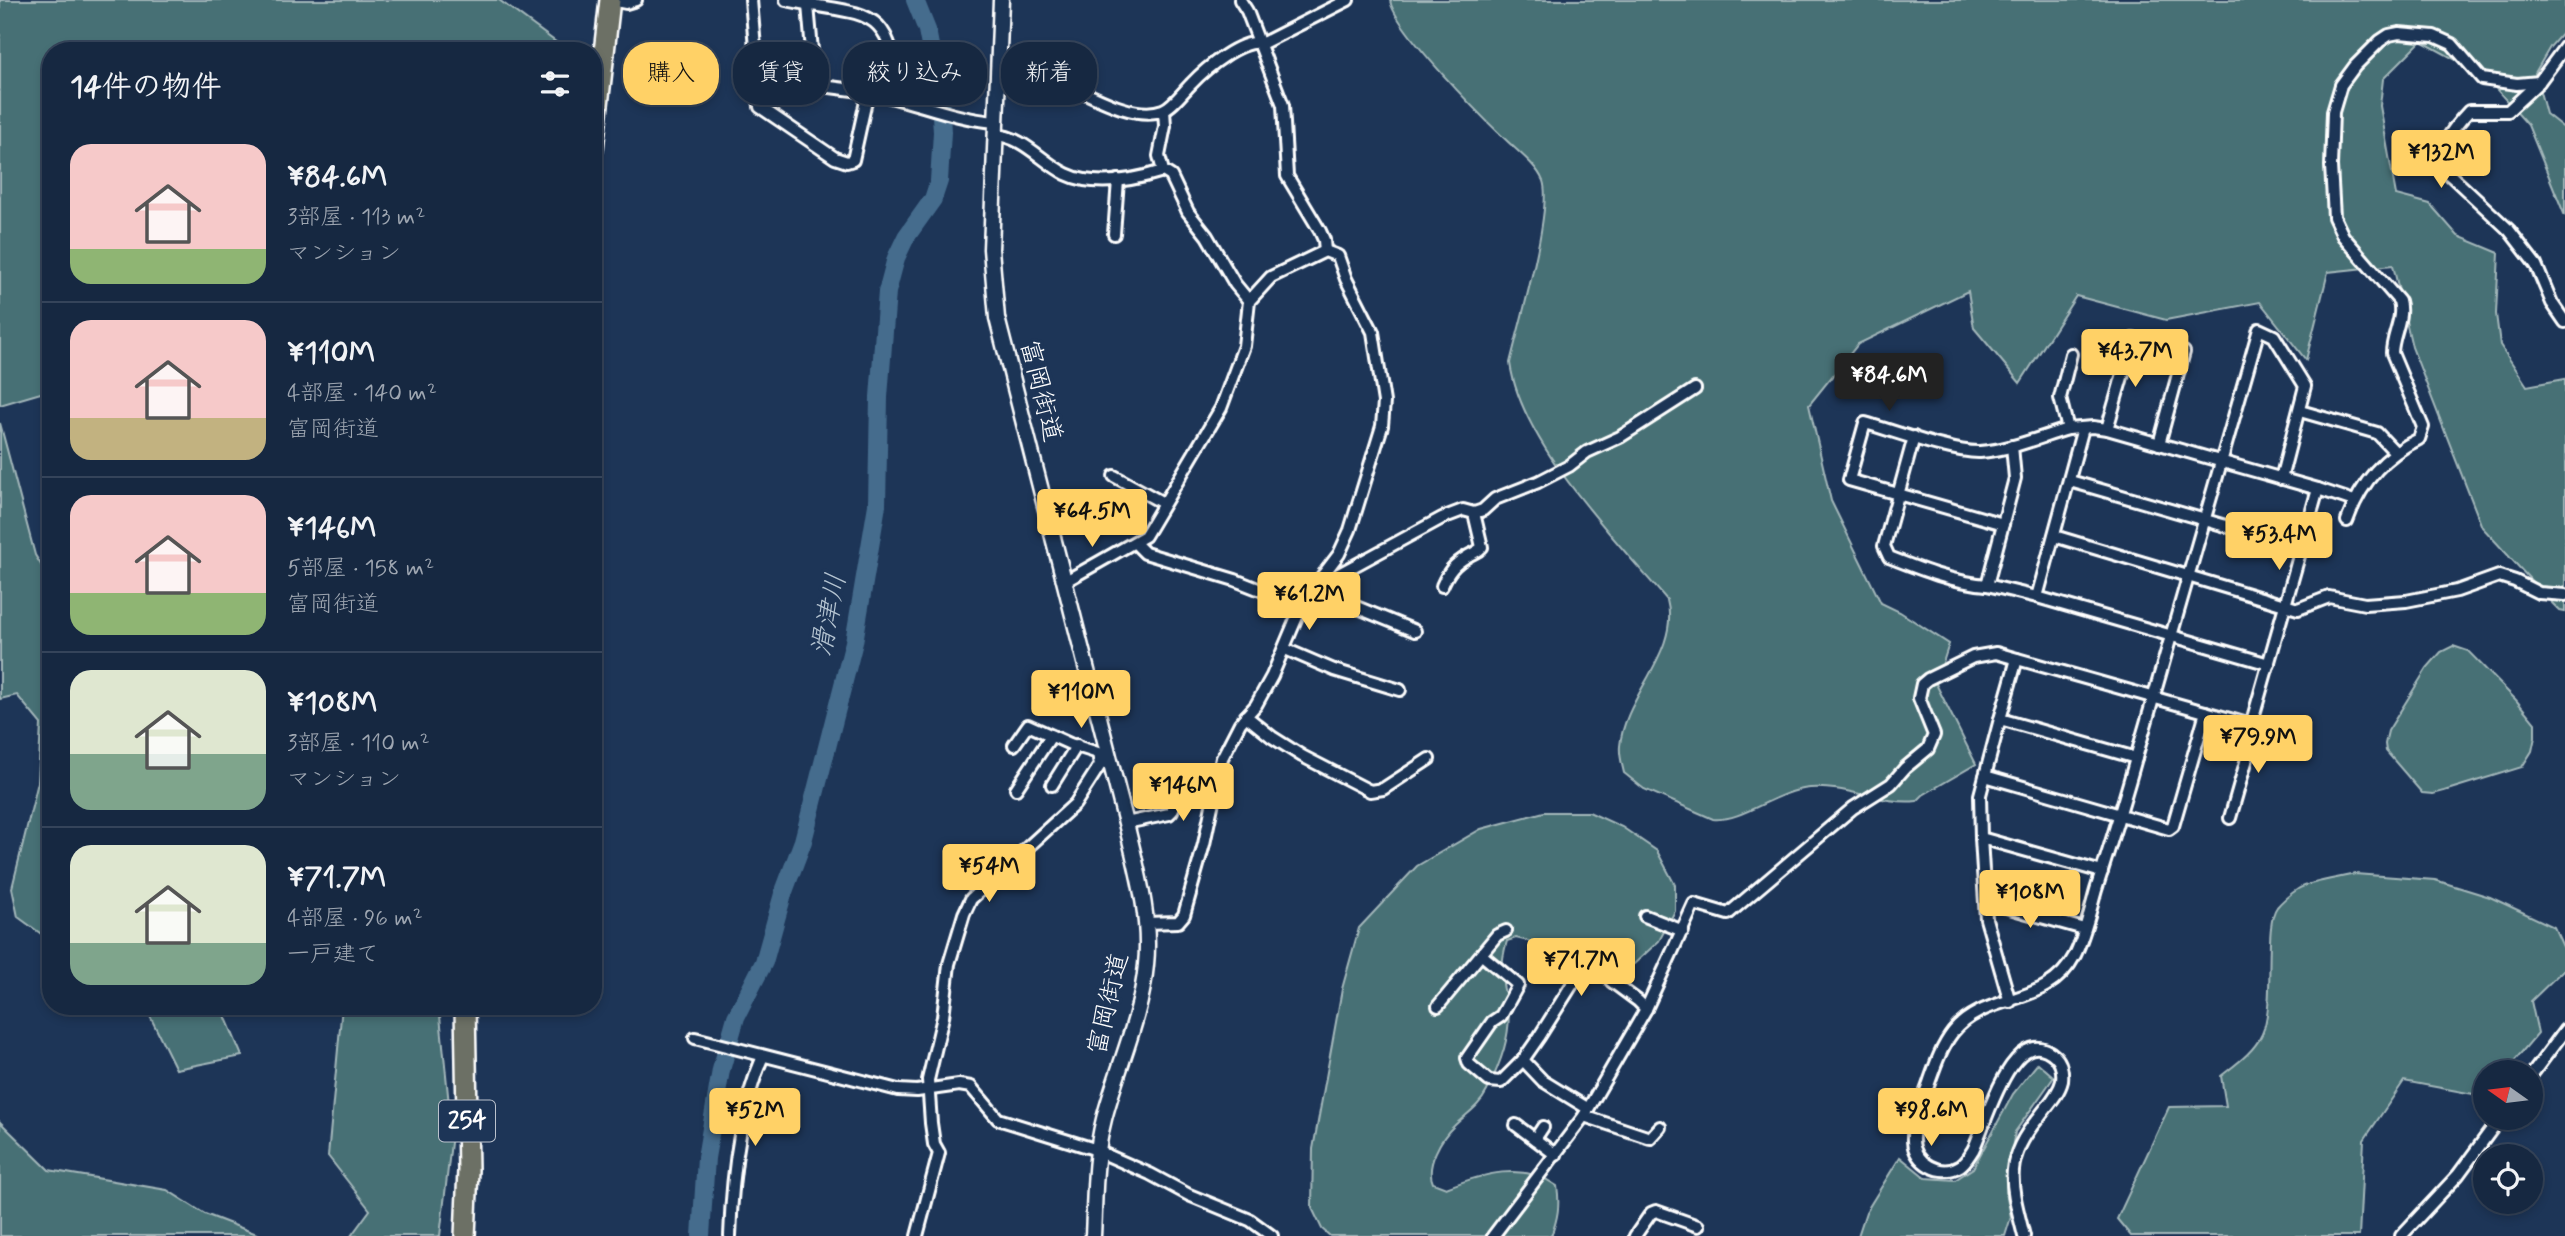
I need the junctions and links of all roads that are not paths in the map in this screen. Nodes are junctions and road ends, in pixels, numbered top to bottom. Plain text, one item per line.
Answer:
1 (611, 0) edge
2 (636, 0) edge
3 (751, 0) edge
4 (786, 0) edge
5 (1001, 0) edge
6 (1240, 0) edge
7 (1348, 0) edge
8 (808, 5) junction
9 (890, 42) edge
10 (1257, 42) junction
11 (2565, 47) edge
12 (998, 67) junction
13 (602, 74) edge
14 (2539, 82) junction
15 (843, 89) edge
16 (865, 105) edge
17 (925, 105) edge
18 (1164, 110) junction
19 (995, 128) junction
20 (1163, 170) junction
21 (1118, 180) junction
22 (1114, 234) dead end
23 (1325, 251) junction
24 (1249, 301) junction
25 (2565, 322) edge
26 (2071, 354) dead end
27 (1695, 389) dead end
28 (2300, 411) junction
29 (2083, 428) junction
30 (2068, 429) junction
31 (2107, 429) junction
32 (1914, 437) junction
33 (2159, 444) junction
34 (2012, 446) junction
35 (2395, 452) junction
36 (2221, 462) junction
37 (1114, 476) dead end
38 (2281, 478) junction
39 (2070, 481) junction
40 (2318, 489) junction
41 (1898, 495) junction
42 (2354, 500) junction
43 (1163, 503) junction
44 (1474, 513) junction
45 (2204, 520) junction
46 (2347, 521) dead end
47 (2003, 524) junction
48 (2054, 536) junction
49 (1135, 543) junction
50 (2302, 548) junction
51 (2188, 578) junction
52 (1064, 582) junction
53 (1987, 585) junction
54 (1442, 586) dead end
55 (1312, 589) junction
56 (2565, 595) edge
57 (2037, 597) junction
58 (2286, 605) junction
59 (1301, 606) junction
60 (1415, 631) dead end
61 (2171, 635) junction
62 (1285, 649) junction
63 (2017, 659) junction
64 (2269, 664) junction
65 (1400, 690) dead end
66 (2154, 697) junction
67 (2206, 712) junction
68 (1246, 716) junction
69 (2000, 719) junction
70 (2251, 725) junction
71 (1051, 736) junction
72 (1014, 745) dead end
73 (1077, 746) junction
74 (2136, 758) junction
75 (1429, 759) dead end
76 (1105, 760) junction
77 (1217, 775) junction
78 (1985, 776) junction
79 (1052, 785) dead end
80 (1016, 789) dead end
81 (2120, 815) junction
82 (2230, 818) dead end
83 (1126, 823) junction
84 (1981, 838) junction
85 (2102, 872) junction
86 (1985, 901) junction
87 (1645, 916) dead end
88 (1146, 923) junction
89 (2084, 929) junction
90 (1506, 931) dead end
91 (1683, 931) junction
92 (1482, 955) junction
93 (2010, 1002) junction
94 (1438, 1006) dead end
95 (1646, 1009) junction
96 (466, 1015) edge
97 (2565, 1030) edge
98 (696, 1038) dead end
99 (762, 1055) junction
100 (1523, 1060) junction
101 (2543, 1060) edge
102 (929, 1089) junction
103 (1586, 1112) junction
104 (1516, 1125) dead end
105 (1544, 1127) dead end
106 (1660, 1127) dead end
107 (2491, 1130) edge
108 (1535, 1139) junction
109 (1098, 1151) junction
110 (1556, 1155) junction
111 (1698, 1226) dead end
112 (464, 1236) edge
113 (730, 1236) edge
114 (917, 1236) edge
115 (1093, 1236) edge
116 (1272, 1236) edge
117 (1493, 1236) edge
118 (1635, 1236) edge
119 (2024, 1236) edge
120 (2401, 1236) edge

1 - 2 street
1 - 13 highway
3 - 16 street
4 - 8 street
5 - 12 street, 富岡街道
6 - 10 street
7 - 10 street
8 - 9 street
8 - 15 street
10 - 18 street
10 - 23 street
11 - 14 street
12 - 18 street
12 - 19 street, 富岡街道
14 - 25 street
14 - 35 street
17 - 19 street
18 - 20 street
19 - 21 street
19 - 52 street, 富岡街道
20 - 21 street
20 - 24 street
21 - 22 street
23 - 24 street
23 - 55 street
24 - 43 street
26 - 30 street
27 - 44 street
28 - 35 street
28 - 36 street
28 - 38 street
29 - 30 street
29 - 31 street
29 - 39 street
30 - 34 street
31 - 33 street
31 - 33 street
32 - 34 street
32 - 41 street
32 - 41 street
33 - 36 street
34 - 47 street
35 - 42 street
36 - 38 street
36 - 45 street
37 - 43 street
38 - 40 street
39 - 45 street
39 - 48 street
40 - 42 street
40 - 50 street
41 - 47 street
41 - 53 street
42 - 46 street
43 - 49 street
44 - 54 street
44 - 55 street
45 - 50 street
45 - 51 street
47 - 53 street
48 - 51 street
48 - 57 street
49 - 52 street
49 - 59 street
50 - 58 street
51 - 58 street
51 - 61 street
52 - 76 street, 富岡街道
53 - 57 street
55 - 59 street
55 - 60 street
56 - 58 street
57 - 61 street
58 - 64 street
59 - 62 street
61 - 64 street
61 - 66 street
62 - 65 street
62 - 68 street
63 - 66 street
63 - 69 street
63 - 91 street
64 - 70 street
66 - 67 street
66 - 74 street
67 - 70 street
67 - 81 street
68 - 75 street
68 - 77 street
69 - 74 street
69 - 78 street
70 - 82 street
71 - 72 street
71 - 73 street
71 - 80 street
73 - 76 street
73 - 79 street
74 - 81 street
76 - 83 street, 富岡街道
76 - 102 street
77 - 83 street
77 - 88 street
78 - 81 street
78 - 84 street
81 - 85 street
83 - 88 street, 富岡街道
84 - 85 street
84 - 86 street
85 - 89 street
86 - 89 street
86 - 93 street
87 - 91 street
88 - 109 street, 富岡街道
89 - 93 street
90 - 92 street
91 - 95 street
92 - 94 street
92 - 100 street
93 - 119 street
95 - 100 street
95 - 103 street
96 - 112 highway, 254
97 - 101 street
98 - 99 street
99 - 102 street
99 - 113 street
100 - 103 street
102 - 109 street
102 - 114 street
103 - 106 street
103 - 110 street
104 - 108 street
105 - 108 street
107 - 120 street
108 - 110 street
109 - 115 street, 富岡街道
109 - 116 street
110 - 117 street
111 - 118 street

